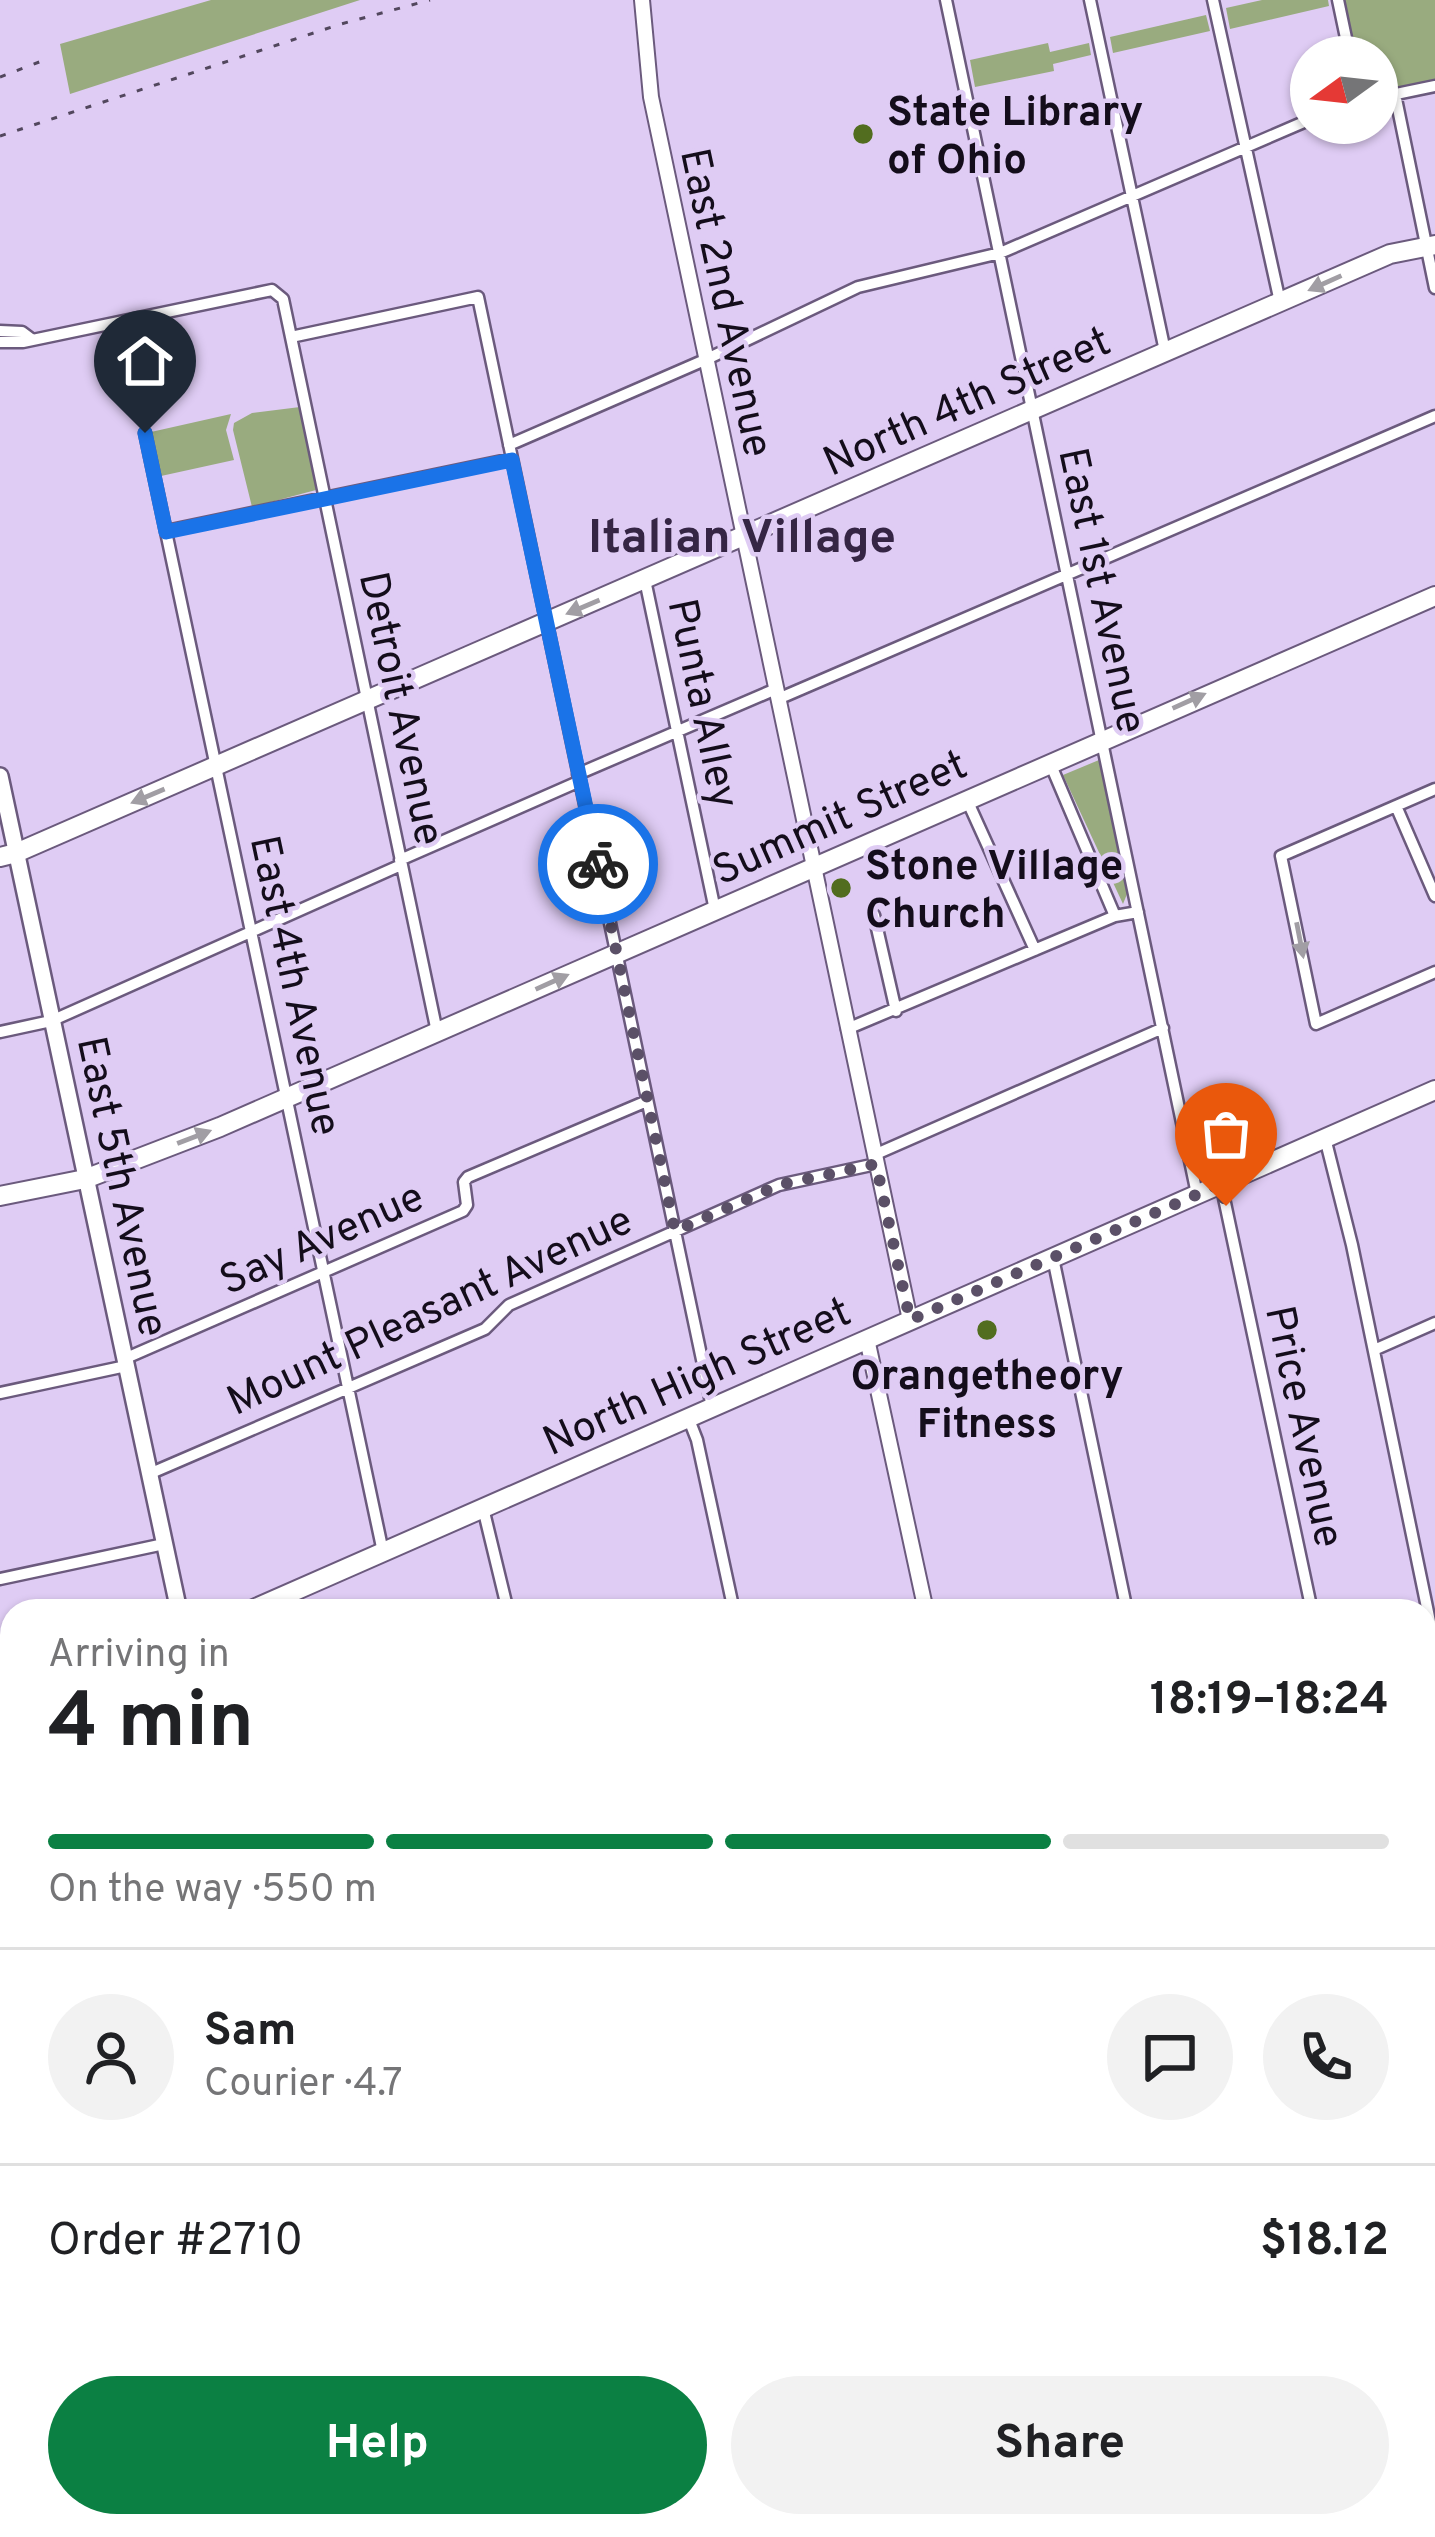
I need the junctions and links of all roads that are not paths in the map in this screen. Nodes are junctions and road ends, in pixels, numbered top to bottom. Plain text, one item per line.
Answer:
1 (642, 0) edge
2 (946, 0) edge
3 (1090, 0) edge
4 (1213, 0) edge
5 (1338, 0) edge
6 (1346, 36) edge
7 (1435, 86) edge
8 (1398, 93) edge
9 (1398, 107) edge
10 (1290, 128) edge
11 (1245, 148) junction
12 (1133, 196) junction
13 (1430, 246) edge
14 (1000, 253) junction
15 (1435, 288) edge
16 (1280, 302) junction
17 (0, 331) edge
18 (291, 337) junction
19 (31, 338) junction
20 (0, 342) edge
21 (1166, 351) junction
22 (707, 359) junction
23 (1033, 411) junction
24 (1434, 420) edge
25 (145, 433) dead end
26 (509, 445) junction
27 (512, 460) junction
28 (326, 498) junction
29 (166, 532) junction
30 (744, 536) junction
31 (1066, 573) junction
32 (646, 580) junction
33 (1435, 596) edge
34 (546, 623) junction
35 (777, 694) junction
36 (367, 701) junction
37 (677, 732) junction
38 (1102, 740) junction
39 (1050, 763) junction
40 (217, 766) junction
41 (0, 776) edge
42 (579, 778) junction
43 (1435, 789) edge
44 (967, 799) junction
45 (1396, 806) junction
46 (8, 855) edge
47 (401, 862) junction
48 (813, 867) junction
49 (1435, 896) edge
50 (715, 910) junction
51 (1138, 911) junction
52 (874, 915) dead end
53 (1115, 916) junction
54 (251, 931) junction
55 (1035, 950) junction
56 (616, 954) junction
57 (1435, 972) edge
58 (896, 1011) junction
59 (51, 1021) junction
60 (1163, 1028) junction
61 (848, 1029) junction
62 (0, 1032) edge
63 (436, 1032) junction
64 (1435, 1090) edge
65 (286, 1098) junction
66 (647, 1100) junction
67 (1325, 1138) junction
68 (875, 1159) junction
69 (85, 1179) junction
70 (1221, 1184) junction
71 (1198, 1194) junction
72 (0, 1196) edge
73 (675, 1231) junction
74 (1053, 1258) junction
75 (323, 1271) junction
76 (910, 1320) junction
77 (1435, 1323) edge
78 (867, 1340) junction
79 (1373, 1350) junction
80 (125, 1362) junction
81 (348, 1388) junction
82 (0, 1393) edge
83 (712, 1407) junction
84 (688, 1417) junction
85 (149, 1474) junction
86 (484, 1508) junction
87 (164, 1544) junction
88 (383, 1552) junction
89 (0, 1579) edge
90 (176, 1599) edge
91 (276, 1599) edge
92 (505, 1599) edge
93 (731, 1599) edge
94 (923, 1599) edge
95 (1124, 1599) edge
96 (1309, 1599) edge
97 (1425, 1599) edge

1 - 22 street, East 2nd Avenue
2 - 14 street, East 1st Avenue
3 - 12 street
4 - 11 street
5 - 6 street
7 - 8 street
9 - 13 street
10 - 11 street
11 - 12 street
11 - 16 street
12 - 14 street
12 - 21 street
13 - 15 street
13 -> 16 main road, North 4th Street
14 - 22 street
14 - 23 street, East 1st Avenue
16 - 21 main road, North 4th Street
17 - 19 street
18 - 19 street, Detroit Avenue
18 - 26 street
18 - 28 street, Detroit Avenue
19 - 20 street
21 - 23 main road, North 4th Street
22 - 26 street
22 - 30 street, East 2nd Avenue
23 - 30 main road, North 4th Street
23 - 31 street, East 1st Avenue
24 - 31 street
25 - 29 street, East 4th Avenue
26 - 27 street
27 - 28 street
27 - 34 street
28 - 29 street
28 - 36 street, Detroit Avenue
29 - 40 street, East 4th Avenue
30 - 32 main road, North 4th Street
30 - 35 street, East 2nd Avenue
31 - 35 street
31 - 38 street, East 1st Avenue
32 -> 34 main road, North 4th Street
32 - 37 street, Punta Alley
38 -> 33 main road, Summit Street
34 - 36 main road, North 4th Street
34 - 42 street
35 - 37 street
35 - 48 street, East 2nd Avenue
36 - 40 main road, North 4th Street
36 - 47 street, Detroit Avenue
37 - 42 street
37 - 50 street, Punta Alley
38 - 39 main road, Summit Street
38 - 51 street, East 1st Avenue
39 - 44 main road, Summit Street
39 - 53 street
40 -> 46 main road, North 4th Street
40 - 54 street, East 4th Avenue
41 - 46 main road, East 5th Avenue
42 - 47 street
42 - 56 street
43 - 45 street
44 - 48 main road, Summit Street
44 - 55 street
45 - 49 street
45 -> 57 street
46 - 59 main road, East 5th Avenue
47 - 54 street
47 - 63 street, Detroit Avenue
48 - 50 main road, Summit Street
48 - 61 street, East 2nd Avenue
50 - 56 main road, Summit Street
51 - 53 street
51 - 60 street, East 1st Avenue
52 - 58 street
53 - 55 street
54 - 59 street
54 - 65 street, East 4th Avenue
55 - 58 street
63 -> 56 main road, Summit Street
56 - 66 street
58 - 61 street
59 - 62 street
59 - 69 main road, East 5th Avenue
60 - 68 street, Mount Pleasant Avenue
60 - 71 street, East 1st Avenue
61 - 68 street, East 2nd Avenue
63 - 65 main road, Summit Street
64 - 67 main road, North High Street
69 -> 65 main road, Summit Street
65 - 75 street, East 4th Avenue
66 - 73 street
66 - 75 street, Say Avenue
67 - 70 main road, North High Street
67 - 79 street
68 - 73 street, Mount Pleasant Avenue
68 - 76 street, East 2nd Avenue
69 - 72 main road, Summit Street
69 - 80 main road, East 5th Avenue
70 - 71 main road, North High Street
70 - 96 street, Price Avenue
71 - 74 main road, North High Street
73 - 81 street, Mount Pleasant Avenue
73 - 83 street
74 - 76 main road, North High Street
74 - 95 street
75 - 80 street, Say Avenue
75 - 81 street, East 4th Avenue
76 - 78 main road, North High Street
77 - 79 street
78 - 83 main road, North High Street
78 - 94 street
79 - 97 street
80 - 82 street, Say Avenue
80 - 85 main road, East 5th Avenue
81 - 85 street, Mount Pleasant Avenue
81 - 88 street, East 4th Avenue
83 - 84 main road, North High Street
84 - 86 main road, North High Street
84 - 93 street
85 - 87 main road, East 5th Avenue
86 - 88 main road, North High Street
86 - 92 street
87 - 89 street
87 - 90 main road, East 5th Avenue
88 - 91 main road, North High Street

